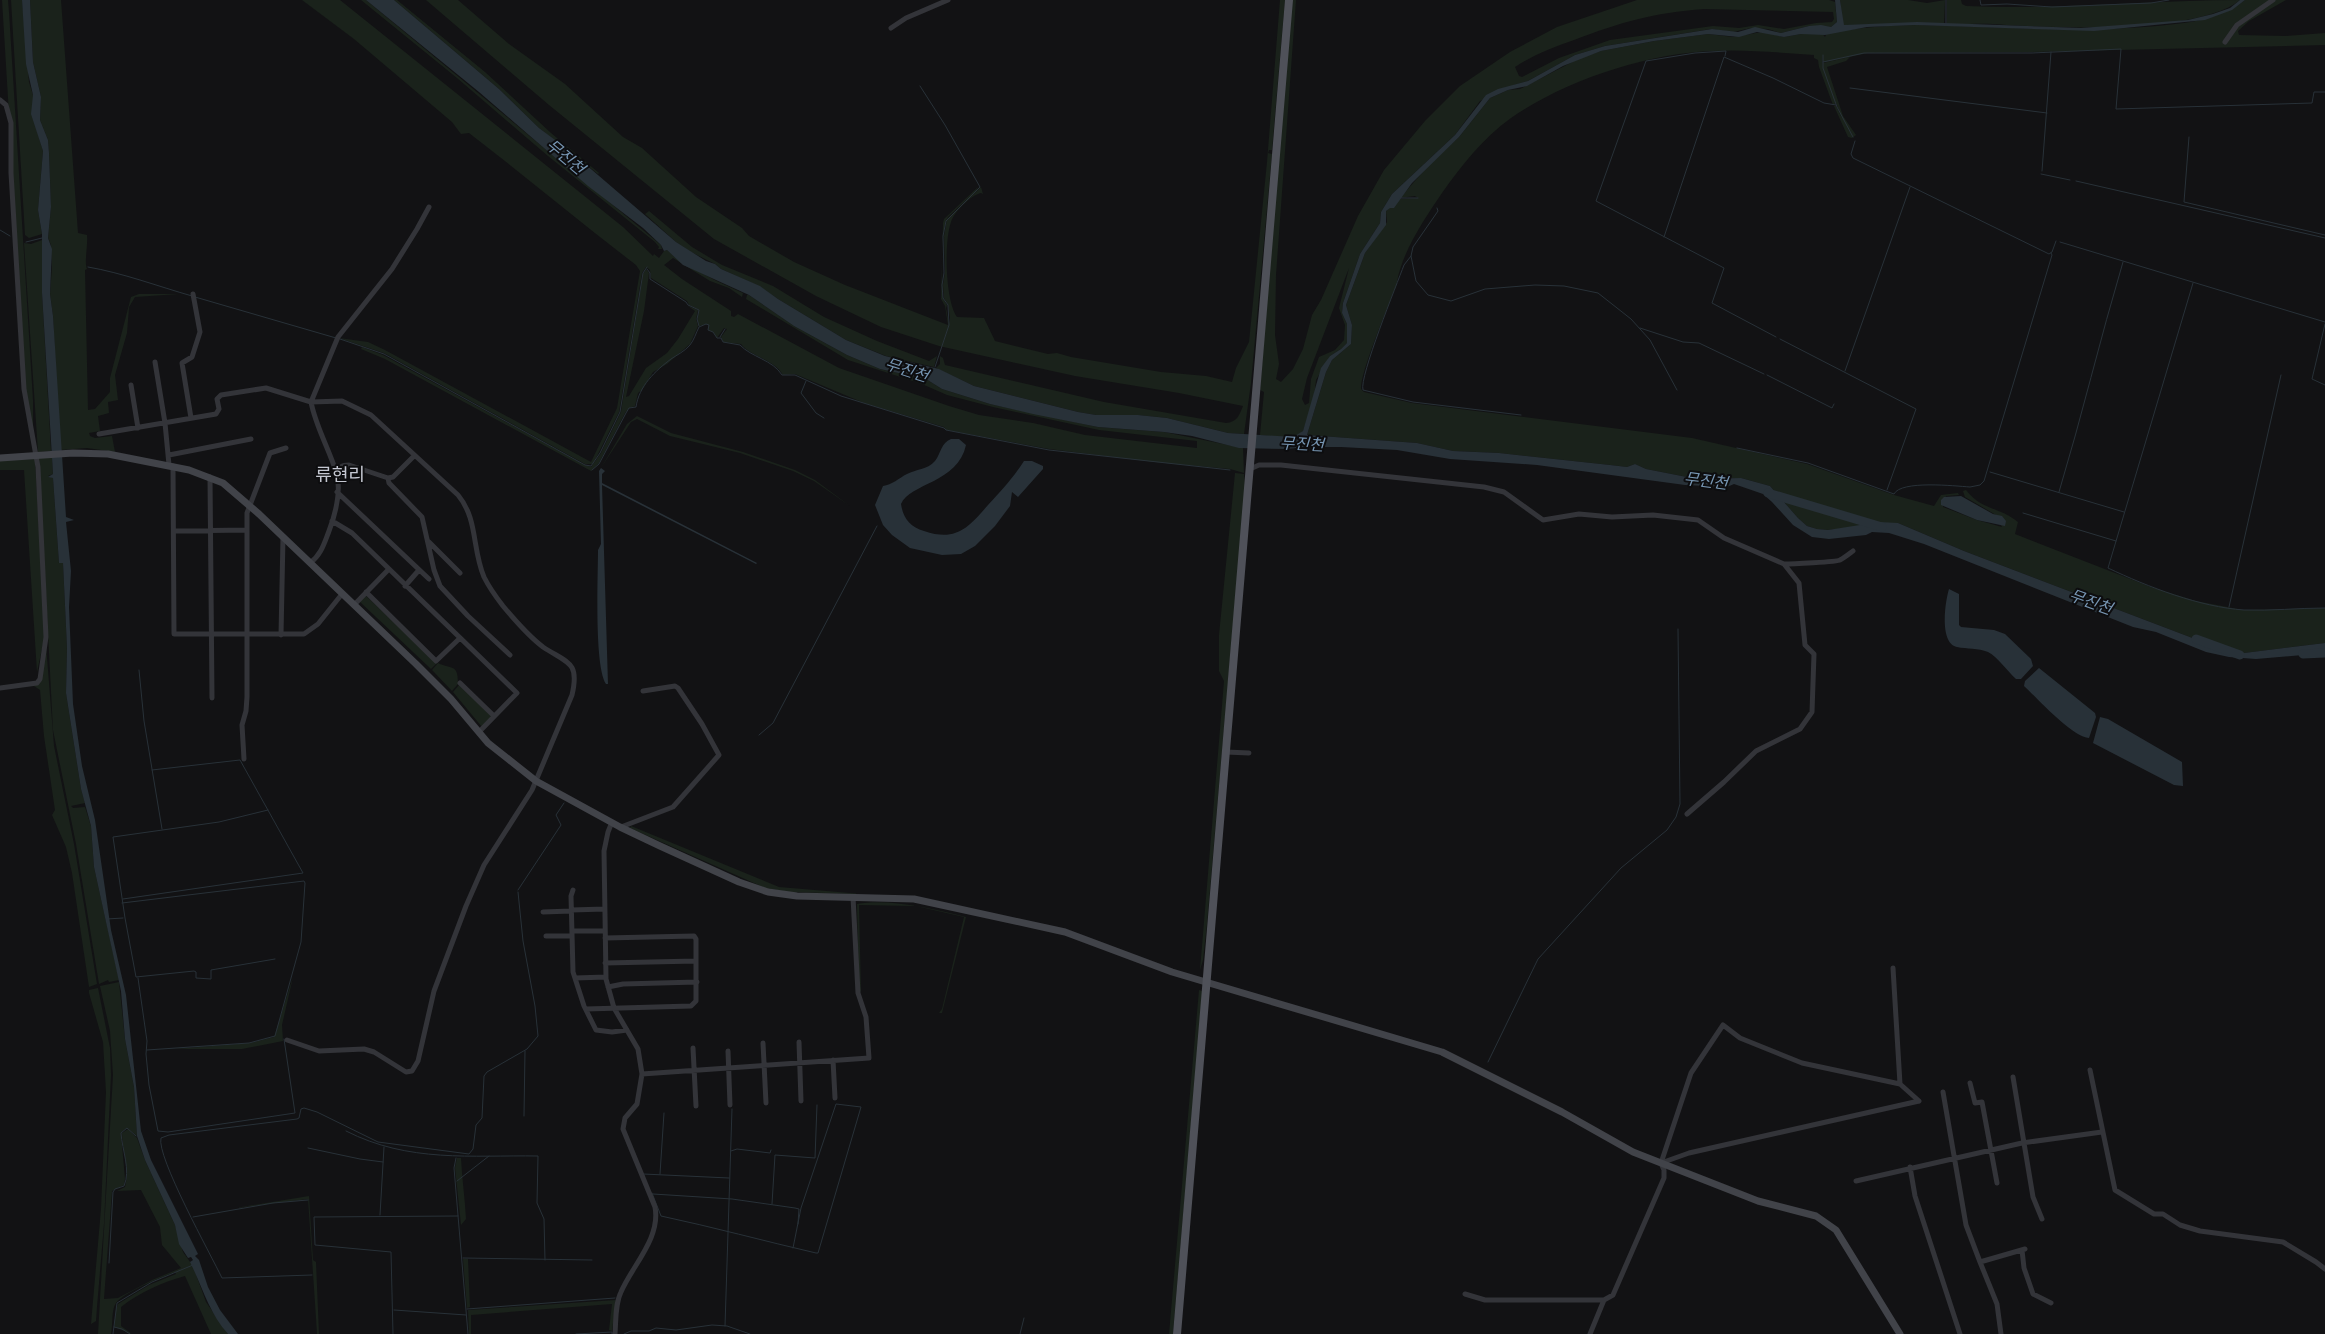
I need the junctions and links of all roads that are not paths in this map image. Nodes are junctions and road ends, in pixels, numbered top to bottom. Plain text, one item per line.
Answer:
1 (933, 0) edge
2 (948, 0) edge
3 (1289, 0) edge
4 (2273, 0) edge
5 (937, 5) junction
6 (890, 28) dead end
7 (2225, 42) dead end
8 (0, 100) edge
9 (429, 207) dead end
10 (193, 297) dead end
11 (155, 362) dead end
12 (131, 385) dead end
13 (311, 402) junction
14 (191, 418) junction
15 (165, 423) junction
16 (138, 428) junction
17 (99, 434) dead end
18 (251, 439) dead end
19 (286, 448) dead end
20 (169, 455) junction
21 (38, 456) junction
22 (414, 456) junction
23 (0, 458) edge
24 (1250, 464) junction
25 (171, 466) junction
26 (336, 474) junction
27 (210, 477) junction
28 (388, 478) junction
29 (337, 492) junction
30 (250, 506) junction
31 (332, 521) junction
32 (247, 530) junction
33 (174, 531) junction
34 (210, 531) junction
35 (283, 537) junction
36 (429, 542) junction
37 (1853, 551) dead end
38 (310, 563) junction
39 (1784, 564) junction
40 (388, 570) junction
41 (419, 570) junction
42 (460, 573) dead end
43 (428, 579) dead end
44 (405, 586) junction
45 (366, 592) junction
46 (342, 594) junction
47 (354, 605) junction
48 (211, 634) junction
49 (246, 634) junction
50 (281, 635) junction
51 (460, 638) junction
52 (510, 655) dead end
53 (460, 683) dead end
54 (0, 688) edge
55 (643, 691) dead end
56 (212, 698) dead end
57 (494, 716) junction
58 (478, 732) junction
59 (1226, 752) junction
60 (1248, 753) dead end
61 (244, 759) dead end
62 (536, 781) junction
63 (1687, 814) dead end
64 (612, 822) junction
65 (620, 828) junction
66 (573, 890) dead end
67 (854, 897) junction
68 (605, 909) junction
69 (572, 910) junction
70 (543, 912) dead end
71 (605, 931) junction
72 (572, 934) junction
73 (546, 936) dead end
74 (605, 938) junction
75 (696, 960) junction
76 (605, 963) junction
77 (1893, 968) dead end
78 (606, 977) junction
79 (575, 978) junction
80 (697, 982) junction
81 (1208, 982) junction
82 (608, 987) junction
83 (614, 1008) junction
84 (586, 1009) junction
85 (627, 1030) junction
86 (287, 1040) dead end
87 (799, 1042) dead end
88 (763, 1043) dead end
89 (693, 1048) dead end
90 (728, 1051) dead end
91 (833, 1060) junction
92 (800, 1062) junction
93 (764, 1065) junction
94 (729, 1068) junction
95 (694, 1070) junction
96 (2090, 1070) dead end
97 (642, 1074) junction
98 (2013, 1077) dead end
99 (1970, 1083) dead end
100 (1900, 1084) junction
101 (1943, 1092) dead end
102 (835, 1098) dead end
103 (802, 1101) dead end
104 (766, 1103) dead end
105 (730, 1105) dead end
106 (696, 1106) dead end
107 (2102, 1132) junction
108 (2023, 1143) junction
109 (1991, 1149) junction
110 (1955, 1156) junction
111 (1661, 1163) junction
112 (1910, 1168) junction
113 (1856, 1180) dead end
114 (1998, 1183) dead end
115 (2042, 1219) dead end
116 (1980, 1262) junction
117 (2325, 1269) edge
118 (1465, 1294) dead end
119 (1604, 1300) junction
120 (2051, 1303) dead end
121 (615, 1334) edge
122 (1178, 1334) edge
123 (1590, 1334) edge
124 (1900, 1334) edge
125 (1960, 1334) edge
126 (2001, 1334) edge

1 - 5 street
2 - 5 street
3 - 24 main road
4 - 7 street
5 - 6 street
8 - 21 street
9 - 13 street
10 - 14 street
11 - 15 street
12 - 16 street
13 - 14 street
13 - 22 street
13 - 26 street
14 - 15 street
15 - 16 street
15 - 20 street
16 - 17 street
18 - 20 street
19 - 30 street
20 - 25 street
21 - 23 main road
21 - 25 main road
21 - 54 street
22 - 28 street
22 - 62 street
24 - 39 street
24 - 59 main road
25 - 27 main road
25 - 33 street
26 - 28 street
26 - 29 street
27 - 30 main road
27 - 34 street
28 - 36 street
29 - 31 street
29 - 41 street
30 - 32 street
30 - 35 main road
31 - 38 street
31 - 40 street
32 - 34 street
32 - 49 street
33 - 34 street
33 - 48 street
34 - 48 street
35 - 38 main road
35 - 50 street
36 - 42 street
36 - 52 street
37 - 39 street
38 - 46 main road
39 - 63 street
40 - 44 street
40 - 45 street
41 - 43 street
41 - 44 street
44 - 51 street
45 - 47 street
45 - 51 street
46 - 47 main road
46 - 50 street
47 - 58 main road
48 - 49 street
48 - 56 street
49 - 50 street
49 - 61 street
51 - 57 street
53 - 57 street
55 - 65 street
57 - 58 street
58 - 62 main road
59 - 60 street
59 - 81 main road
62 - 64 main road
62 - 86 street
64 - 65 main road
64 - 68 street
65 - 67 main road
66 - 69 street
67 - 81 main road
67 - 91 street
68 - 69 street
68 - 71 street
69 - 70 street
69 - 72 street
71 - 72 street
71 - 74 street
72 - 73 street
72 - 79 street
74 - 75 street
74 - 76 street
75 - 76 street
75 - 80 street
76 - 78 street
77 - 100 street
78 - 79 street
78 - 82 street
79 - 84 street
80 - 82 street
80 - 83 street
81 - 111 main road
81 - 122 main road
82 - 83 street
83 - 84 street
83 - 85 street
84 - 85 street
85 - 97 street
87 - 92 street
88 - 93 street
89 - 95 street
90 - 94 street
91 - 92 street
91 - 102 street
92 - 93 street
92 - 103 street
93 - 94 street
93 - 104 street
94 - 95 street
94 - 105 street
95 - 97 street
95 - 106 street
96 - 107 street
97 - 121 street
98 - 108 street
99 - 109 street
100 - 111 street
100 - 111 street
101 - 110 street
107 - 108 street
107 - 117 street
108 - 109 street
108 - 115 street
109 - 110 street
109 - 114 street
110 - 112 street
110 - 116 street
111 - 119 street
111 - 124 main road
112 - 113 street
112 - 125 street
116 - 120 street
116 - 126 street
118 - 119 street
119 - 123 street

